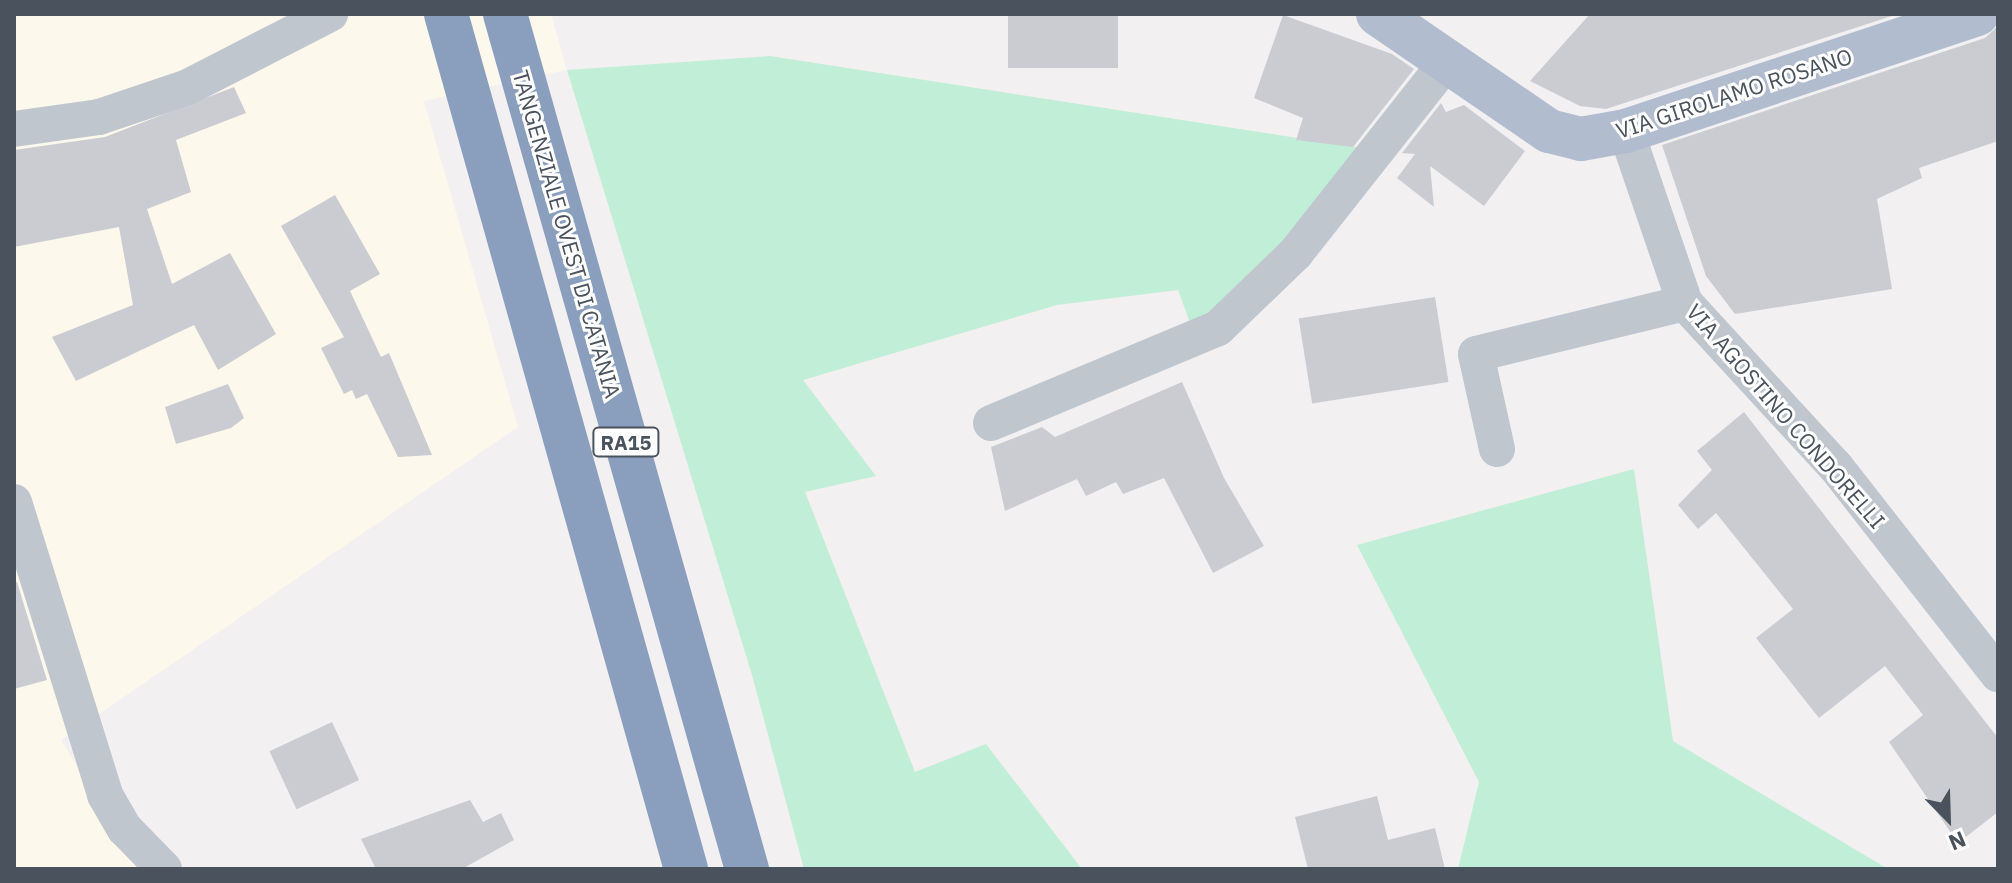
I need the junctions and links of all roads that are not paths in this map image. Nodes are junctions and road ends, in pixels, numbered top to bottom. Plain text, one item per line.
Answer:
1 (330, 14) edge
2 (446, 14) edge
3 (505, 14) edge
4 (1378, 14) edge
5 (1977, 14) edge
6 (1448, 60) junction
7 (14, 129) edge
8 (1626, 131) junction
9 (1685, 303) junction
10 (991, 423) dead end
11 (1497, 449) dead end
12 (14, 502) edge
13 (1998, 674) edge
14 (164, 869) edge
15 (686, 869) edge
16 (747, 869) edge

1 - 7 street
2 - 15 highway, RA15
3 - 16 highway, TANGENZIALE OVEST DI CATANIA / RA15
4 - 6 main road, VIA GIROLAMO ROSANO
5 - 8 main road, VIA GIROLAMO ROSANO
6 - 8 main road, VIA GIROLAMO ROSANO
6 - 10 street
8 - 9 street, VIA AGOSTINO CONDORELLI
9 - 11 street
9 - 13 street, VIA AGOSTINO CONDORELLI
12 - 14 street

